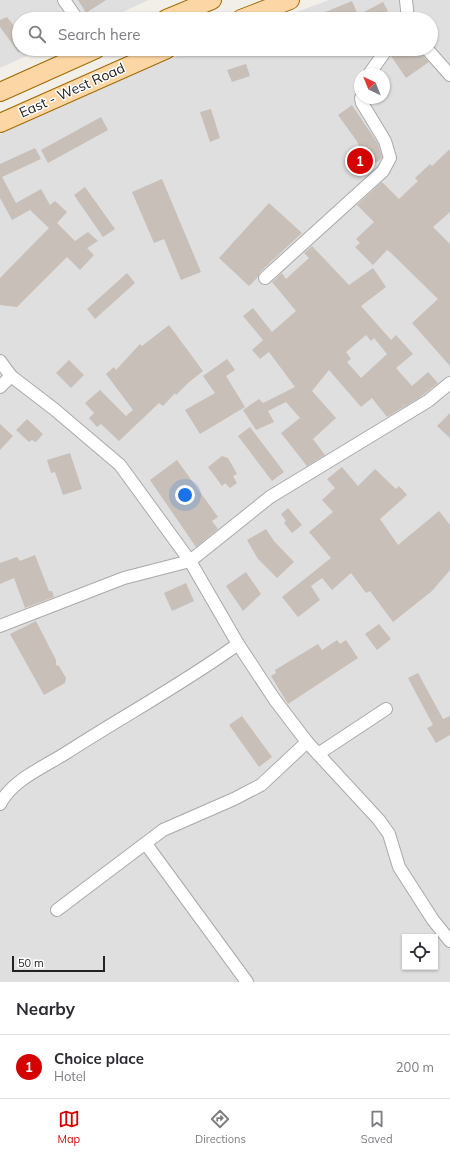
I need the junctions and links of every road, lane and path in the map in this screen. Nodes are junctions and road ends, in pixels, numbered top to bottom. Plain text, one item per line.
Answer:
1 (64, 0) edge
2 (212, 0) edge
3 (290, 0) edge
4 (406, 0) edge
5 (191, 4) edge
6 (72, 12) edge
7 (178, 12) edge
8 (259, 12) edge
9 (407, 12) edge
10 (80, 56) edge
11 (151, 56) edge
12 (383, 56) edge
13 (433, 56) edge
14 (374, 68) edge
15 (450, 75) edge
16 (0, 92) edge
17 (363, 104) edge
18 (0, 123) edge
19 (265, 278) dead end
20 (0, 361) edge
21 (11, 376) junction
22 (450, 383) edge
23 (0, 387) edge
24 (190, 561) junction
25 (0, 626) edge
26 (238, 644) junction
27 (386, 709) dead end
28 (307, 742) junction
29 (318, 754) junction
30 (0, 804) edge
31 (146, 844) junction
32 (56, 910) dead end
33 (450, 941) edge
34 (247, 982) edge

1 - 6 street
2 - 5 main road
3 - 8 main road
4 - 9 street
5 - 7 main road
10 - 16 main road, East - West Road
11 - 18 main road, East - West Road
12 - 14 street
13 - 15 street
17 - 19 street
20 - 21 street
21 - 23 street
21 - 24 street
22 - 24 street
24 - 25 street
24 - 26 street
26 - 28 street
26 - 30 street
27 - 29 street
28 - 29 street
28 - 31 street
29 - 33 street
31 - 32 street
31 - 34 street

